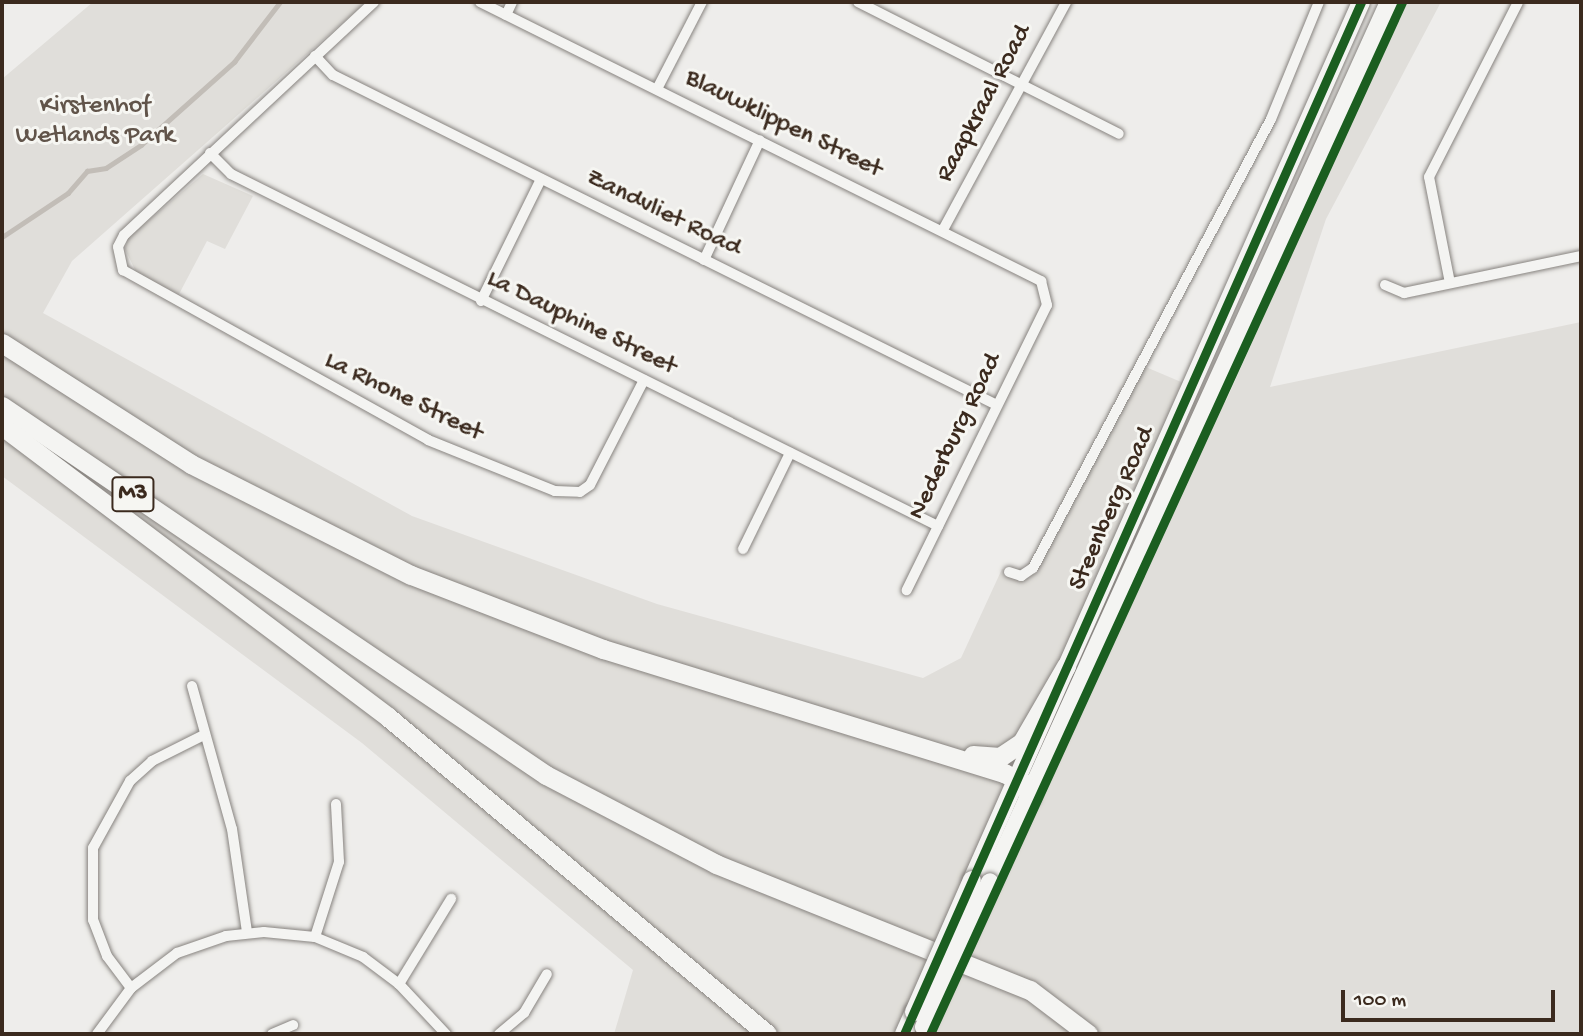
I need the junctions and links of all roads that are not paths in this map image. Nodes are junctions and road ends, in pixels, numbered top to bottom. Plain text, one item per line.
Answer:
1 (374, 2) edge
2 (480, 2) edge
3 (512, 2) edge
4 (702, 2) edge
5 (858, 2) edge
6 (886, 2) edge
7 (1066, 2) edge
8 (1320, 2) edge
9 (1361, 2) edge
10 (1389, 2) edge
11 (1518, 2) edge
12 (880, 13) junction
13 (506, 15) junction
14 (316, 56) junction
15 (1021, 85) junction
16 (657, 89) junction
17 (1119, 134) dead end
18 (760, 140) junction
19 (210, 153) junction
20 (541, 179) junction
21 (944, 228) junction
22 (1581, 256) edge
23 (704, 260) junction
24 (1450, 283) junction
25 (1385, 285) dead end
26 (481, 301) junction
27 (1047, 305) joint
28 (2, 343) edge
29 (644, 380) junction
30 (995, 404) junction
31 (2, 407) edge
32 (2, 426) edge
33 (790, 453) junction
34 (938, 526) junction
35 (743, 549) dead end
36 (1009, 572) dead end
37 (907, 590) dead end
38 (1066, 666) junction
39 (192, 686) dead end
40 (204, 735) junction
41 (917, 745) junction
42 (1019, 779) junction
43 (1030, 797) junction
44 (336, 804) dead end
45 (981, 881) junction
46 (451, 899) dead end
47 (247, 932) junction
48 (315, 937) junction
49 (547, 974) dead end
50 (398, 984) junction
51 (131, 988) junction
52 (293, 1026) dead end
53 (921, 1027) edge
54 (97, 1034) edge
55 (272, 1034) edge
56 (446, 1034) edge
57 (499, 1034) edge
58 (766, 1034) edge
59 (904, 1034) edge
60 (1088, 1034) edge

1 - 14 street
2 - 13 street, Blauwklippen Street
3 - 13 street
4 - 16 street
5 - 12 street
6 - 12 street
7 - 15 street, Raapkraal Road
8 - 36 street
9 - 38 main road, Steenberg Road
10 - 43 main road, Steenberg Road
11 - 24 street
12 - 15 street
13 - 16 street, Blauwklippen Street
14 - 19 street
14 - 20 street, Zandvliet Road
15 - 17 street
15 - 21 street, Raapkraal Road
16 - 18 street, Blauwklippen Street
18 - 21 street, Blauwklippen Street
18 - 23 street
19 - 26 street, La Dauphine Street
19 - 29 street, La Rhone Street
20 - 23 street, Zandvliet Road
20 - 26 street
21 - 27 street, Blauwklippen Street
22 - 24 street
23 - 30 street, Zandvliet Road
24 - 25 street
26 - 29 street, La Dauphine Street
27 - 30 street, Nederburg Road
28 - 41 highway
29 - 33 street, La Dauphine Street
30 - 34 street, Nederburg Road
31 - 60 highway, M3
32 - 58 highway
33 - 34 street, La Dauphine Street
33 - 35 street
34 - 37 street, Nederburg Road
38 - 41 highway
38 - 42 main road, Steenberg Road
39 - 40 street
40 - 47 street
40 - 51 street
41 - 42 highway
42 - 43 highway
42 - 45 main road, Steenberg Road
43 - 45 main road, Steenberg Road
44 - 48 street
45 - 53 main road, Steenberg Road, bridge
46 - 50 street
47 - 48 street
47 - 51 street
48 - 50 street
49 - 57 street
50 - 56 street
51 - 54 street
52 - 55 street
53 - 59 main road, Steenberg Road

